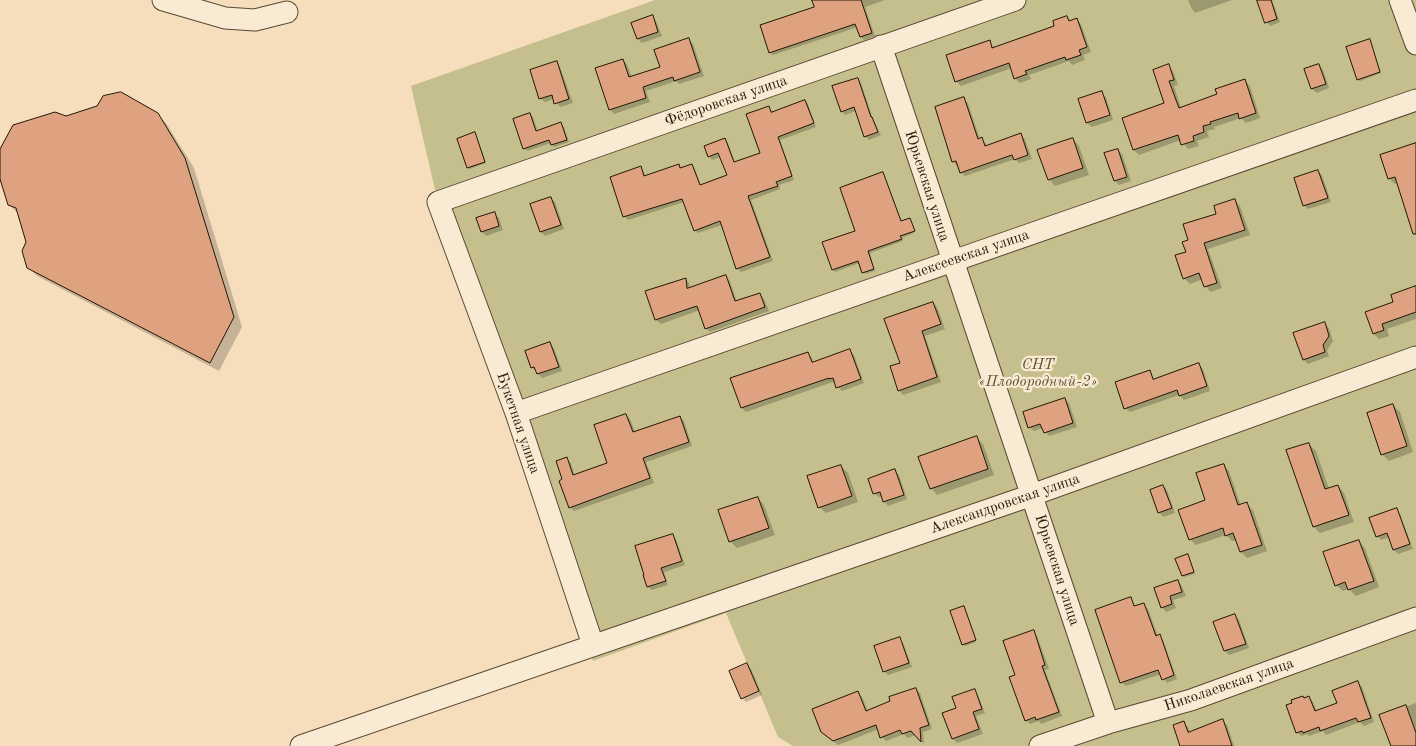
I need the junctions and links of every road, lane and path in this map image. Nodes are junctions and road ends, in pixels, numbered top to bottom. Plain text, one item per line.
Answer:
1 (163, 0) edge
2 (1015, 0) edge
3 (1400, 0) edge
4 (287, 12) dead end
5 (1416, 44) edge
6 (881, 46) junction
7 (1416, 100) edge
8 (438, 202) joint
9 (952, 261) junction
10 (1416, 357) edge
11 (516, 412) junction
12 (1032, 495) junction
13 (1416, 618) edge
14 (593, 645) junction
15 (1108, 723) junction
16 (301, 746) edge
17 (1040, 746) edge

1 - 4 street
2 - 6 street, Фёдоровская улица
3 - 5 street
6 - 8 street, Фёдоровская улица
6 - 9 street, Юрьевская улица
7 - 9 street, Алексеевская улица
8 - 11 street, Букетная улица
9 - 11 street, Алексеевская улица
9 - 12 street, Юрьевская улица
10 - 12 street, Александровская улица
11 - 14 street, Букетная улица
12 - 14 street, Александровская улица
12 - 15 street, Юрьевская улица
13 - 15 street, Николаевская улица
14 - 16 street, Александровская улица
15 - 17 street, Николаевская улица

